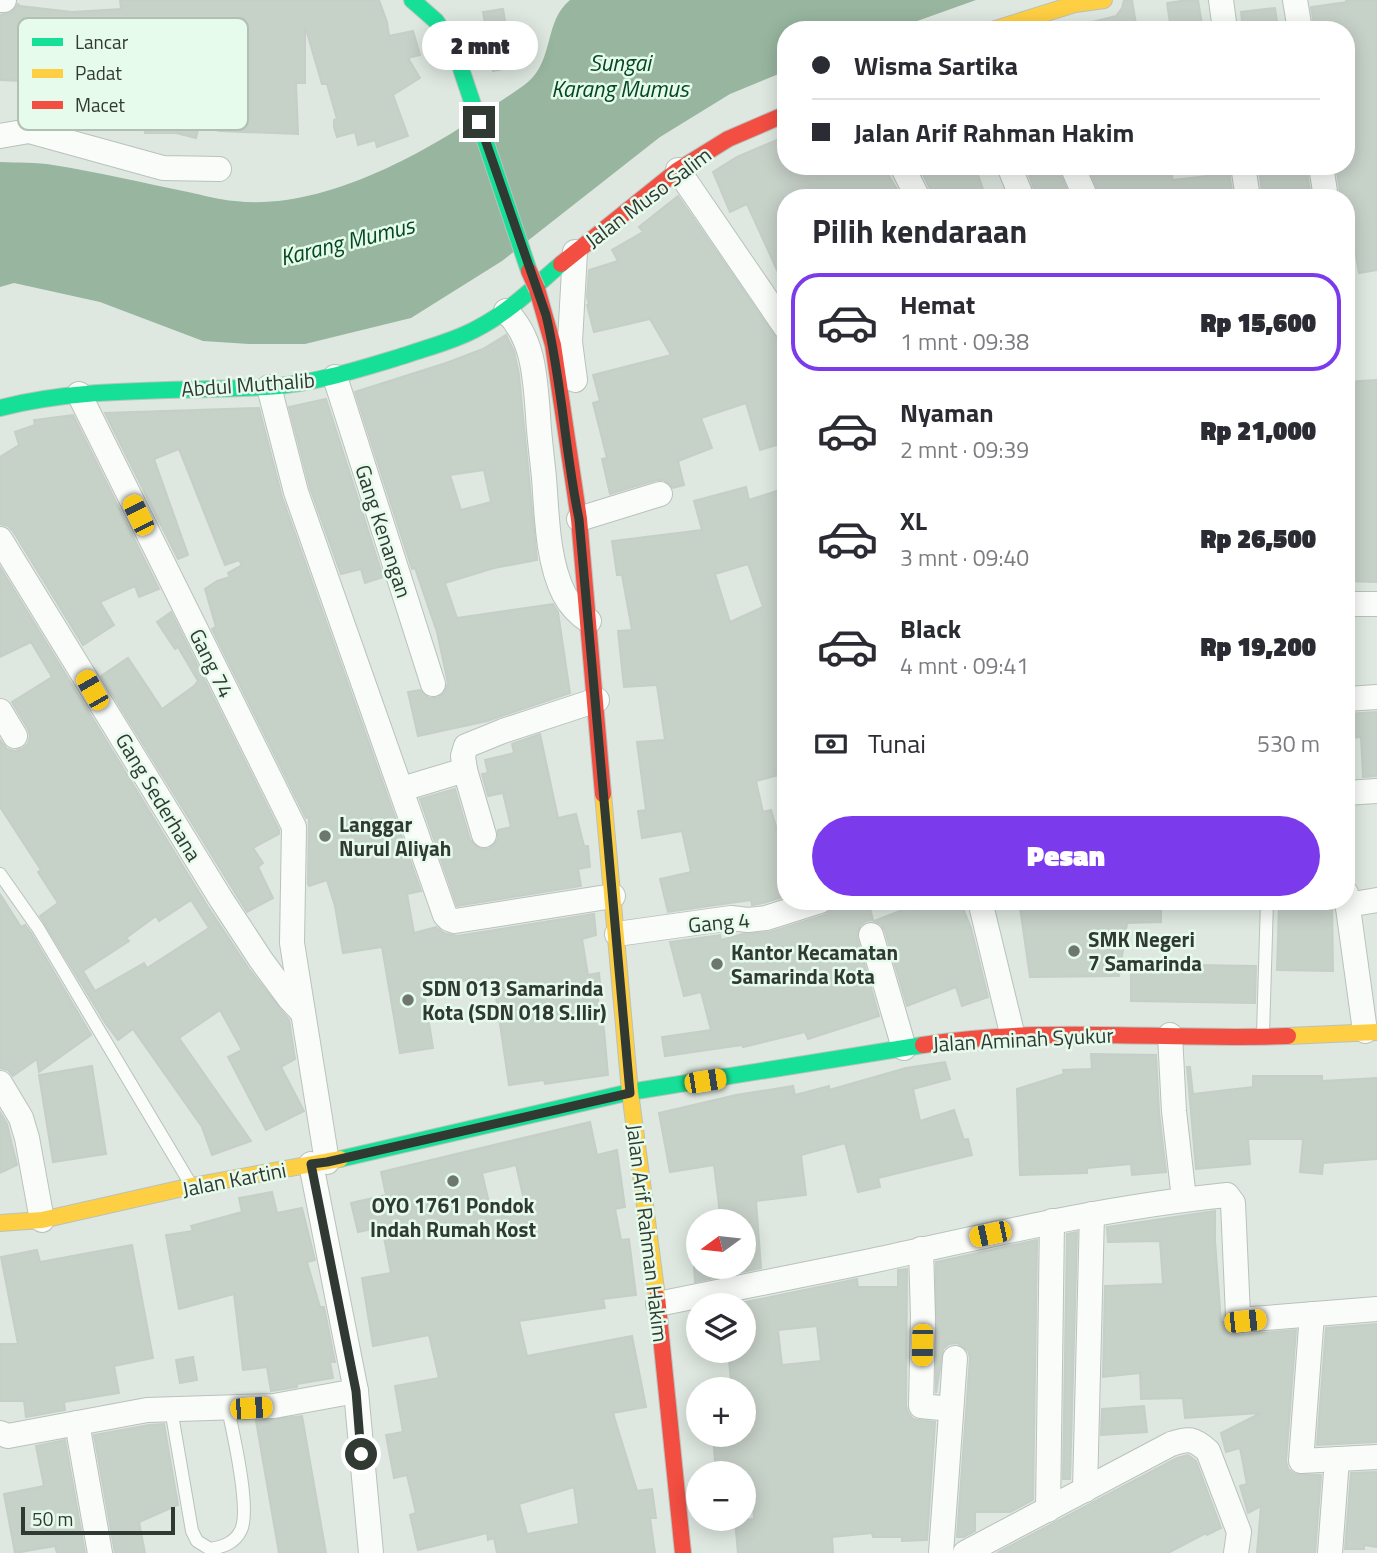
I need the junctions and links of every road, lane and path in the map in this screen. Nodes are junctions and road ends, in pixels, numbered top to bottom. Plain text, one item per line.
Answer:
1 (1104, 0) edge
2 (1221, 0) edge
3 (1296, 0) edge
4 (425, 2) edge
5 (1026, 21) edge
6 (1224, 21) edge
7 (1299, 21) edge
8 (777, 118) edge
9 (0, 136) edge
10 (219, 169) dead end
11 (678, 170) junction
12 (575, 252) junction
13 (777, 296) edge
14 (515, 305) junction
15 (335, 377) junction
16 (269, 387) junction
17 (79, 394) junction
18 (0, 408) edge
19 (660, 494) dead end
20 (577, 508) junction
21 (0, 539) edge
22 (1355, 604) edge
23 (1377, 604) edge
24 (589, 621) junction
25 (433, 684) dead end
26 (1377, 697) edge
27 (1355, 698) edge
28 (597, 700) junction
29 (0, 711) edge
30 (15, 736) dead end
31 (465, 771) junction
32 (402, 789) junction
33 (1377, 791) edge
34 (1355, 792) edge
35 (484, 835) dead end
36 (0, 874) edge
37 (613, 896) junction
38 (1355, 899) edge
39 (1377, 900) edge
40 (791, 910) edge
41 (982, 910) edge
42 (1267, 910) edge
43 (1348, 910) edge
44 (617, 934) junction
45 (871, 936) dead end
46 (304, 1017) junction
47 (1371, 1031) edge
48 (1170, 1035) junction
49 (1013, 1037) junction
50 (1263, 1037) junction
51 (904, 1048) junction
52 (0, 1083) edge
53 (630, 1093) junction
54 (319, 1163) junction
55 (192, 1186) junction
56 (1184, 1199) junction
57 (1092, 1214) junction
58 (42, 1220) junction
59 (1052, 1221) junction
60 (0, 1223) edge
61 (921, 1249) junction
62 (658, 1304) junction
63 (1377, 1309) edge
64 (1312, 1314) junction
65 (955, 1358) dead end
66 (356, 1391) junction
67 (171, 1409) junction
68 (228, 1409) junction
69 (951, 1409) junction
70 (77, 1423) junction
71 (0, 1433) edge
72 (1377, 1457) edge
73 (1337, 1459) junction
74 (1084, 1490) junction
75 (1048, 1510) junction
76 (100, 1553) edge
77 (371, 1553) edge
78 (683, 1553) edge
79 (941, 1553) edge
80 (965, 1553) edge
81 (1236, 1553) edge
82 (1330, 1553) edge

1 - 5 street
2 - 6 street
3 - 7 street
4 - 20 street, Jalan Arif Rahman Hakim, bridge
8 - 11 street, Jalan Muso Salim
9 - 10 street
11 - 12 street, Jalan Muso Salim
11 - 13 street
12 - 14 street, Jalan Muso Salim
12 - 20 street
14 - 15 street, Abdul Muthalib
14 - 24 street
15 - 16 street, Abdul Muthalib
15 - 25 street, Gang Kenangan
16 - 17 street, Abdul Muthalib
16 - 32 street
17 - 18 street, Abdul Muthalib
17 - 46 street, Gang 74
19 - 20 street
20 - 24 street, Jalan Arif Rahman Hakim
21 - 46 street, Gang Sederhana
22 - 23 street
24 - 28 street, Jalan Arif Rahman Hakim
26 - 27 street
28 - 31 street
28 - 37 street, Jalan Arif Rahman Hakim
29 - 30 street
31 - 32 street
31 - 35 street
32 - 37 street
33 - 34 street
36 - 55 lane
37 - 44 street, Jalan Arif Rahman Hakim
38 - 39 street
40 - 44 street, Gang 4
41 - 49 street
42 - 50 lane
43 - 47 street
44 - 53 street, Jalan Arif Rahman Hakim
45 - 51 street
46 - 54 street
47 - 50 street, Jalan Aminah Syukur
48 - 49 street, Jalan Aminah Syukur
48 - 50 street, Jalan Aminah Syukur
48 - 56 street
49 - 51 street, Jalan Aminah Syukur
51 - 53 street, Jalan Aminah Syukur
52 - 58 street
53 - 54 street, Jalan Kartini
53 - 62 street, Jalan Arif Rahman Hakim
54 - 55 street, Jalan Kartini
54 - 66 street
55 - 58 street, Jalan Kartini
56 - 57 street
56 - 64 street
57 - 59 street
57 - 74 street
58 - 60 street, Jalan Kartini
59 - 61 street
59 - 75 street
61 - 62 street
61 - 69 street
62 - 78 street, Jalan Arif Rahman Hakim
63 - 64 street
64 - 73 street
65 - 69 street
66 - 68 street
66 - 77 street
67 - 68 street
67 - 68 lane
67 - 70 street
69 - 79 street
70 - 71 street
70 - 76 street
72 - 73 street
73 - 82 street
74 - 75 street
74 - 81 street
75 - 80 street

